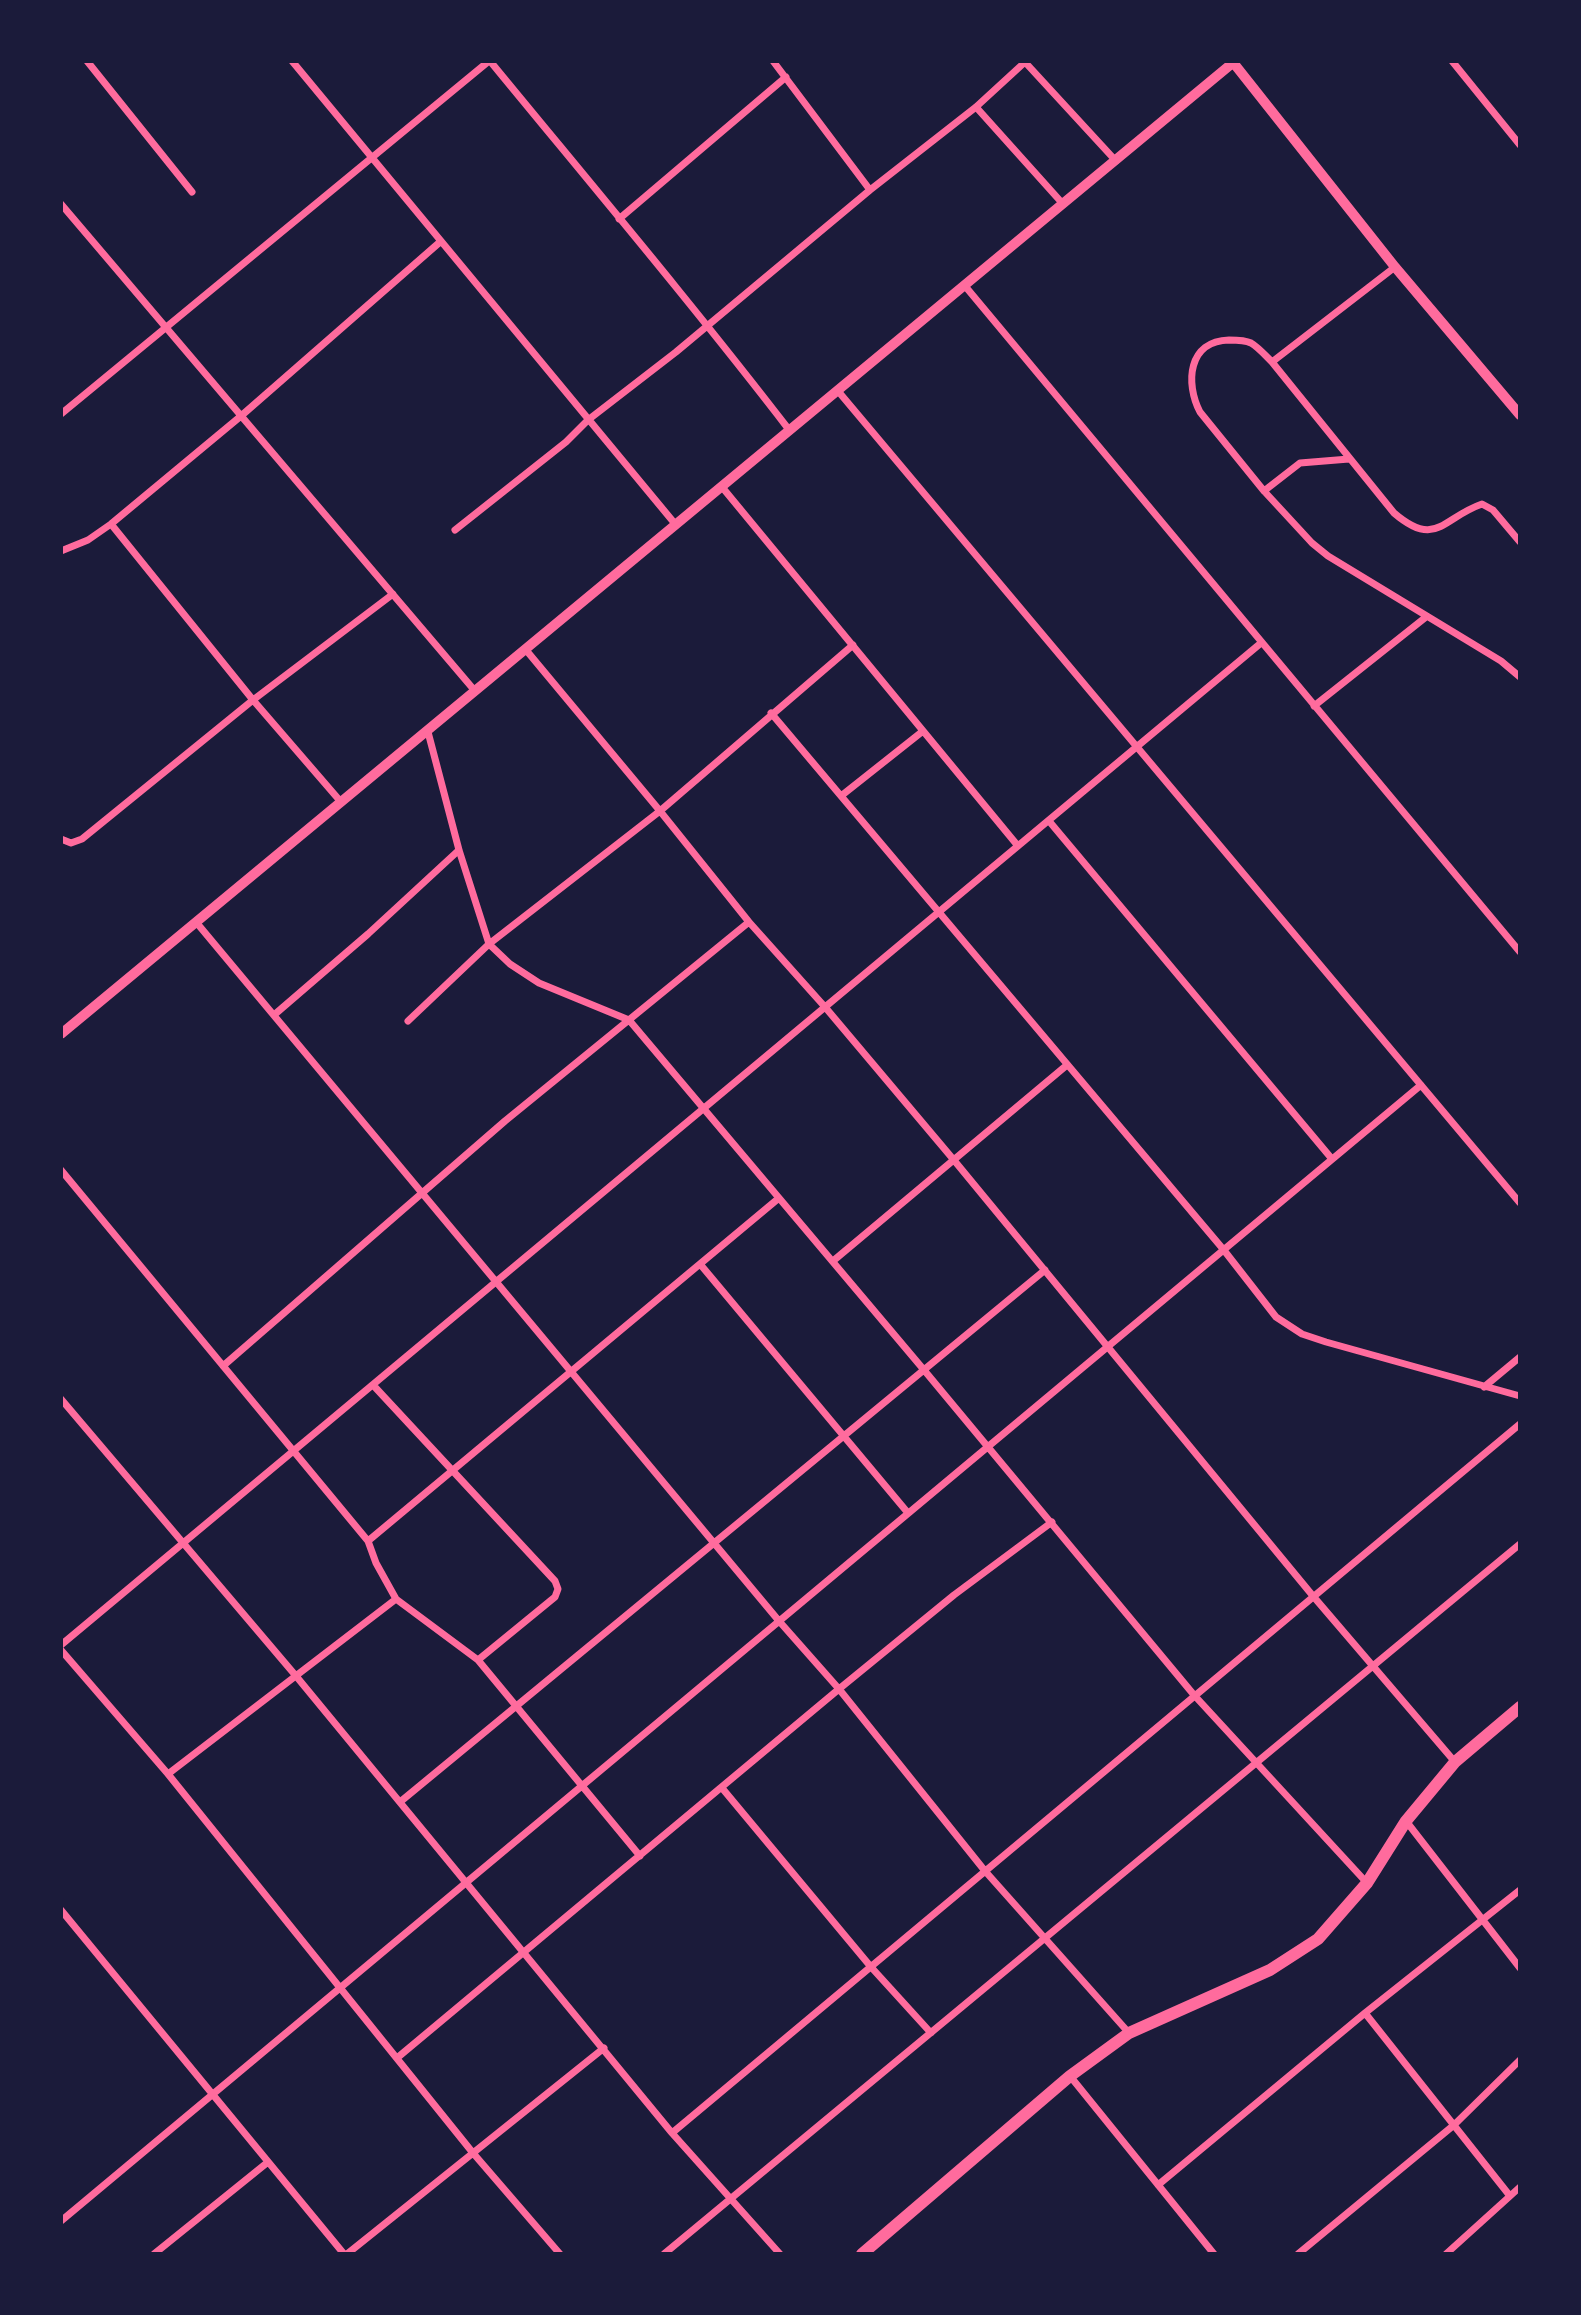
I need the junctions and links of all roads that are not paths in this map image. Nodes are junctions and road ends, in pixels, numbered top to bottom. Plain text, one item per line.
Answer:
1 (87, 61) edge
2 (292, 61) edge
3 (490, 61) edge
4 (773, 61) edge
5 (1452, 61) edge
6 (1025, 62) edge
7 (1233, 62) edge
8 (786, 78) junction
9 (976, 107) junction
10 (1520, 145) edge
11 (372, 158) junction
12 (1116, 161) junction
13 (870, 190) junction
14 (192, 192) dead end
15 (61, 204) edge
16 (1063, 204) junction
17 (619, 219) junction
18 (440, 242) junction
19 (1395, 267) junction
20 (965, 286) junction
21 (708, 324) junction
22 (166, 328) junction
23 (1272, 362) junction
24 (838, 391) junction
25 (61, 414) edge
26 (1520, 415) edge
27 (241, 416) junction
28 (588, 420) junction
29 (790, 431) junction
30 (1349, 459) junction
31 (722, 487) junction
32 (1264, 491) junction
33 (111, 524) junction
34 (676, 525) junction
35 (455, 530) dead end
36 (1520, 542) edge
37 (61, 551) edge
38 (393, 594) junction
39 (1426, 617) junction
40 (1261, 643) junction
41 (853, 645) junction
42 (526, 650) junction
43 (1520, 677) edge
44 (475, 691) junction
45 (253, 700) junction
46 (1314, 706) junction
47 (771, 713) junction
48 (923, 731) junction
49 (428, 732) junction
50 (1137, 747) junction
51 (841, 796) junction
52 (341, 802) junction
53 (660, 811) junction
54 (1049, 821) junction
55 (61, 839) edge
56 (1018, 846) junction
57 (459, 850) junction
58 (939, 912) junction
59 (196, 922) junction
60 (749, 922) junction
61 (489, 944) junction
62 (1520, 952) edge
63 (825, 1007) junction
64 (274, 1015) junction
65 (629, 1020) junction
66 (408, 1021) dead end
67 (61, 1034) edge
68 (1067, 1065) junction
69 (1420, 1085) junction
70 (704, 1109) junction
71 (953, 1159) junction
72 (1332, 1159) junction
73 (61, 1170) edge
74 (423, 1193) junction
75 (779, 1198) junction
76 (1520, 1203) edge
77 (1223, 1250) junction
78 (833, 1261) junction
79 (700, 1264) junction
80 (1045, 1270) junction
81 (496, 1282) junction
82 (1108, 1346) junction
83 (1520, 1357) edge
84 (223, 1366) junction
85 (924, 1370) junction
86 (571, 1371) junction
87 (373, 1385) junction
88 (1484, 1387) junction
89 (1520, 1396) edge
90 (61, 1399) edge
91 (1520, 1424) edge
92 (845, 1435) junction
93 (988, 1446) junction
94 (294, 1451) junction
95 (453, 1469) junction
96 (908, 1513) junction
97 (1052, 1522) junction
98 (368, 1541) junction
99 (715, 1542) junction
100 (183, 1544) junction
101 (1520, 1544) edge
102 (1313, 1596) junction
103 (396, 1599) junction
104 (779, 1621) junction
105 (61, 1648) edge
106 (478, 1660) junction
107 (1374, 1665) junction
108 (296, 1676) junction
109 (839, 1689) junction
110 (1194, 1695) junction
111 (517, 1706) junction
112 (1520, 1707) edge
113 (1455, 1762) junction
114 (1255, 1763) junction
115 (168, 1774) junction
116 (582, 1786) junction
117 (722, 1788) junction
118 (400, 1802) junction
119 (1406, 1821) junction
120 (640, 1856) junction
121 (985, 1871) junction
122 (466, 1882) junction
123 (1367, 1883) junction
124 (1520, 1890) edge
125 (61, 1910) edge
126 (1482, 1921) junction
127 (1045, 1938) junction
128 (523, 1951) junction
129 (871, 1967) junction
130 (1520, 1968) edge
131 (340, 1988) junction
132 (1365, 2013) junction
133 (931, 2033) junction
134 (1129, 2033) junction
135 (604, 2048) junction
136 (397, 2058) junction
137 (1520, 2060) edge
138 (1070, 2076) junction
139 (213, 2094) junction
140 (1454, 2124) junction
141 (672, 2133) junction
142 (473, 2153) junction
143 (268, 2162) junction
144 (1158, 2185) junction
145 (1520, 2187) edge
146 (1510, 2196) junction
147 (732, 2197) junction
148 (61, 2221) edge
149 (154, 2254) edge
150 (346, 2254) edge
151 (560, 2254) edge
152 (664, 2254) edge
153 (780, 2254) edge
154 (862, 2254) edge
155 (1214, 2254) edge
156 (1298, 2254) edge
157 (1446, 2254) edge

1 - 14 street
2 - 11 street
3 - 11 street
3 - 17 street
4 - 8 street
5 - 10 street
6 - 9 street
6 - 12 street
7 - 12 street
7 - 19 street
8 - 13 street
8 - 17 street
9 - 13 street
9 - 16 street
11 - 18 street
11 - 22 street
12 - 16 street
13 - 21 street
15 - 22 street
16 - 20 street
17 - 21 street
18 - 27 street
18 - 28 street
19 - 23 street
19 - 26 street
20 - 24 street
20 - 40 street
21 - 28 street
21 - 29 street
22 - 25 street
22 - 27 street
23 - 30 street
23 - 32 street
24 - 29 street
24 - 50 street
27 - 33 street
27 - 38 street
28 - 34 street
28 - 35 street
29 - 31 street
30 - 32 street
30 - 36 street
31 - 34 street
31 - 41 street
32 - 39 street
33 - 37 street
33 - 45 street
34 - 42 street
38 - 44 street
38 - 45 street
39 - 43 street
39 - 46 street
40 - 46 street
40 - 50 street
41 - 47 street
41 - 48 street
42 - 44 street
42 - 53 street
44 - 49 street
45 - 52 street
45 - 55 street
46 - 62 street
47 - 51 street
47 - 53 street
48 - 51 street
48 - 56 street
49 - 52 street
49 - 57 street
50 - 54 street
50 - 69 street
51 - 58 street
52 - 59 street
53 - 60 street
53 - 61 street
54 - 56 street
54 - 72 street
56 - 58 street
57 - 61 street
57 - 64 street
58 - 63 street
58 - 68 street
59 - 64 street
59 - 67 street
60 - 63 street
60 - 65 street
61 - 65 street
61 - 66 street
63 - 70 street
63 - 71 street
64 - 74 street
65 - 70 street
65 - 74 street
68 - 71 street
68 - 77 street
69 - 72 street
69 - 76 street
70 - 75 street
70 - 81 street
71 - 78 street
71 - 80 street
72 - 77 street
73 - 84 street
74 - 81 street
74 - 84 street
75 - 78 street
75 - 79 street
77 - 82 street
77 - 88 street
78 - 85 street
79 - 86 street
79 - 92 street
80 - 82 street
80 - 85 street
81 - 86 street
81 - 87 street
82 - 93 street
82 - 102 street
83 - 88 street
84 - 94 street
85 - 92 street
85 - 93 street
86 - 95 street
86 - 99 street
87 - 94 street
87 - 95 street
88 - 89 street
90 - 100 street
91 - 102 street
92 - 96 street
92 - 99 street
93 - 96 street
93 - 97 street
94 - 98 street
94 - 100 street
95 - 98 street
95 - 106 street
96 - 104 street
97 - 109 street
97 - 110 street
98 - 103 street
99 - 104 street
99 - 111 street
100 - 105 street
100 - 108 street
101 - 107 street
102 - 107 street
102 - 110 street
103 - 106 street
103 - 108 street
104 - 109 street
104 - 116 street
105 - 115 street
106 - 111 street
107 - 113 street
107 - 114 street
108 - 115 street
108 - 118 street
109 - 117 street
109 - 121 street
110 - 114 street
110 - 121 street
111 - 116 street
111 - 118 street
112 - 113 main road
113 - 119 main road
114 - 123 street
114 - 127 street
115 - 131 street
116 - 120 street
116 - 122 street
117 - 120 street
117 - 129 street
118 - 122 street
119 - 123 main road
119 - 126 street
120 - 128 street
121 - 127 street
121 - 129 street
122 - 128 street
122 - 131 street
123 - 134 main road
124 - 126 street
125 - 139 street
126 - 130 street
126 - 132 street
127 - 133 street
127 - 134 street
128 - 135 street
128 - 136 street
129 - 133 street
129 - 141 street
131 - 136 street
131 - 139 street
132 - 140 street
132 - 144 street
133 - 147 street
134 - 138 main road
135 - 141 street
135 - 142 street
136 - 142 street
137 - 140 street
138 - 144 street
138 - 154 main road
139 - 143 street
139 - 148 street
140 - 146 street
140 - 156 street
141 - 147 street
142 - 150 street
142 - 151 street
143 - 149 street
143 - 150 street
144 - 155 street
145 - 146 street
146 - 157 street
147 - 152 street
147 - 153 street

